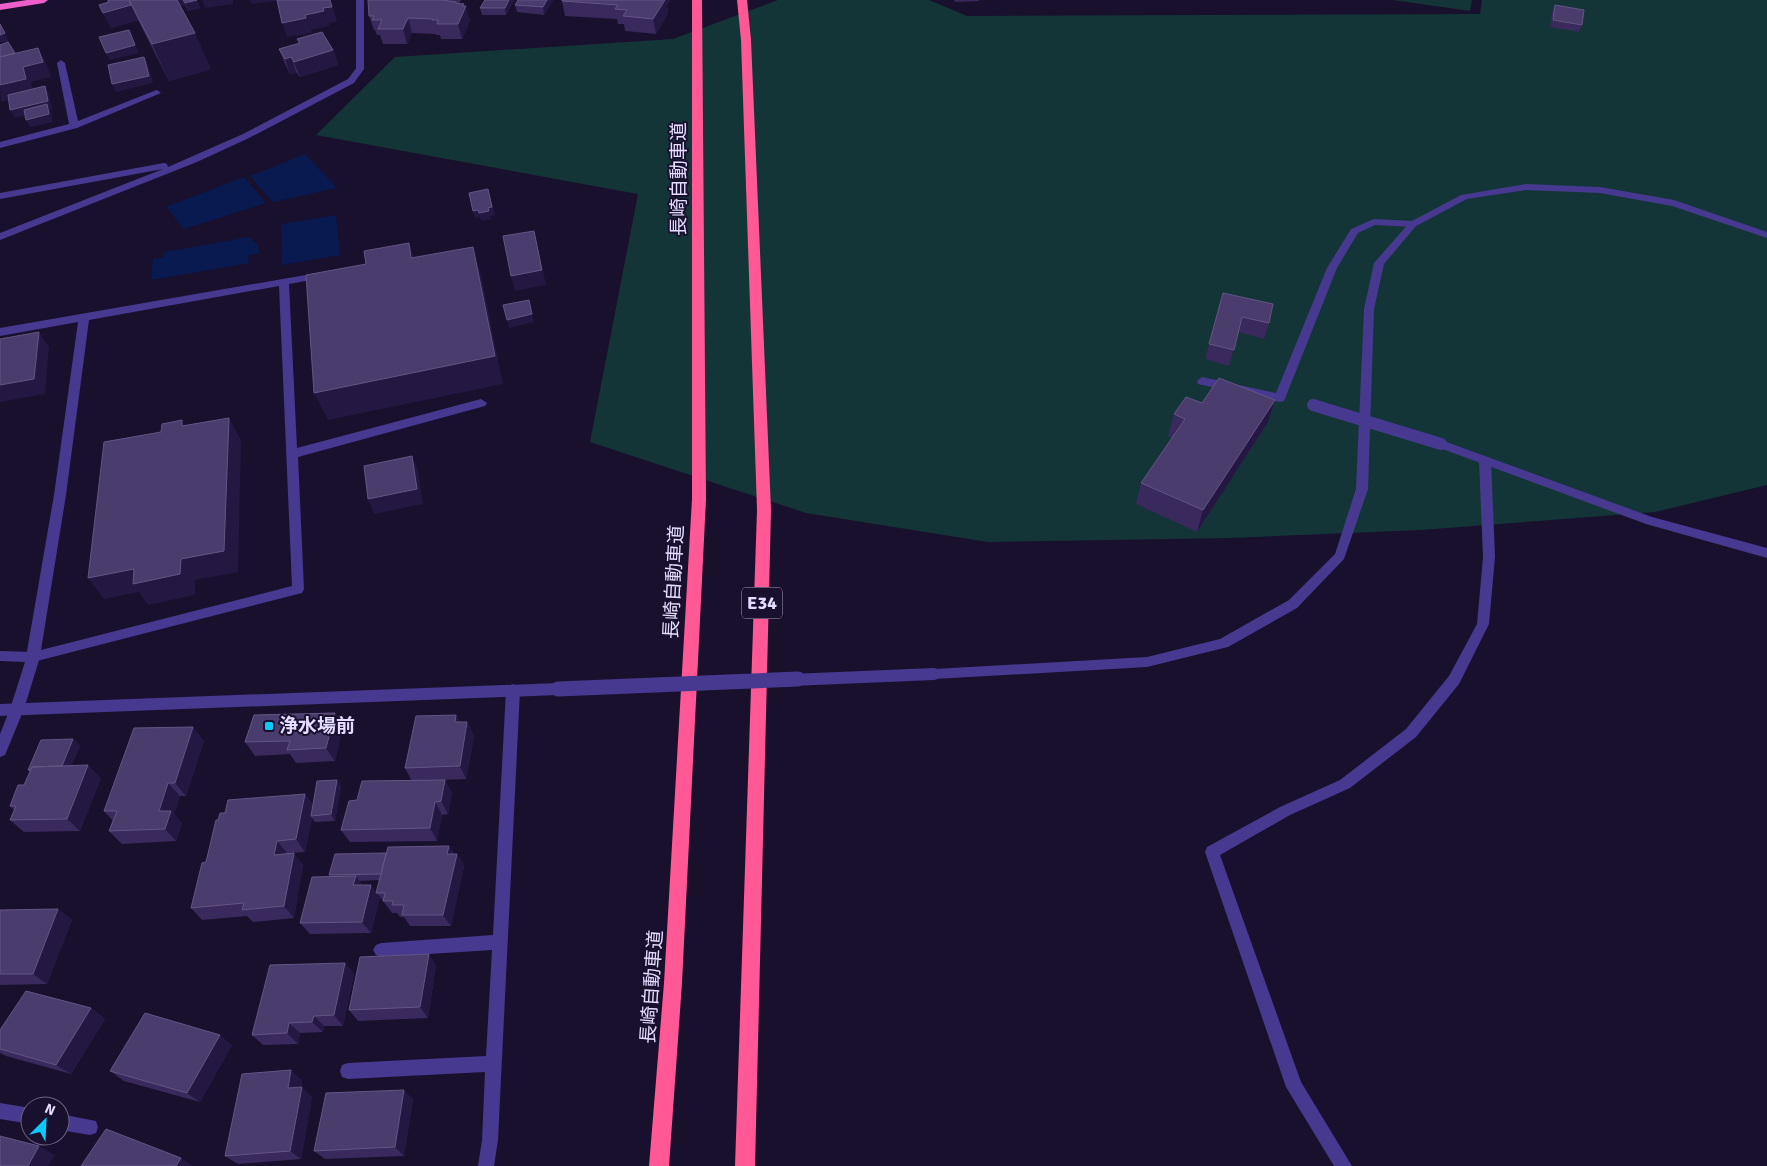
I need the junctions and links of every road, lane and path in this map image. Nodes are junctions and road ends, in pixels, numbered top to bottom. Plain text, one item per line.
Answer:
1 (44, 0) edge
2 (360, 0) edge
3 (697, 0) edge
4 (742, 0) edge
5 (0, 7) edge
6 (61, 63) dead end
7 (156, 93) dead end
8 (74, 126) junction
9 (0, 145) edge
10 (194, 160) junction
11 (0, 196) edge
12 (1413, 224) junction
13 (1767, 235) edge
14 (0, 237) edge
15 (331, 273) edge
16 (284, 282) junction
17 (84, 317) junction
18 (0, 332) edge
19 (1202, 381) dead end
20 (481, 403) dead end
21 (1313, 406) dead end
22 (292, 454) junction
23 (1485, 460) junction
24 (1767, 553) edge
25 (0, 656) edge
26 (33, 657) junction
27 (512, 690) junction
28 (17, 709) junction
29 (0, 710) edge
30 (0, 751) edge
31 (500, 942) junction
32 (380, 950) dead end
33 (493, 1064) junction
34 (348, 1071) dead end
35 (0, 1111) edge
36 (20, 1114) edge
37 (70, 1124) edge
38 (90, 1128) dead end
39 (486, 1166) edge
40 (659, 1166) edge
41 (745, 1166) edge
42 (1344, 1166) edge

1 - 5 highway
2 - 10 street
3 - 40 highway, 長崎自動車道
4 - 41 highway, E34
6 - 8 street
7 - 8 street
8 - 9 street
10 - 11 street
10 - 14 street
12 - 13 street
12 - 19 street
12 - 27 street, bridge
15 - 16 street
16 - 17 street
16 - 22 street
17 - 18 street
17 - 26 street
20 - 22 street
21 - 23 street, bridge
22 - 26 street
23 - 24 street
23 - 42 street
25 - 26 street
26 - 28 street
27 - 28 street
27 - 31 street
28 - 29 street
28 - 30 street
31 - 32 street
31 - 33 street
33 - 34 street
33 - 39 street
35 - 36 street
37 - 38 street

